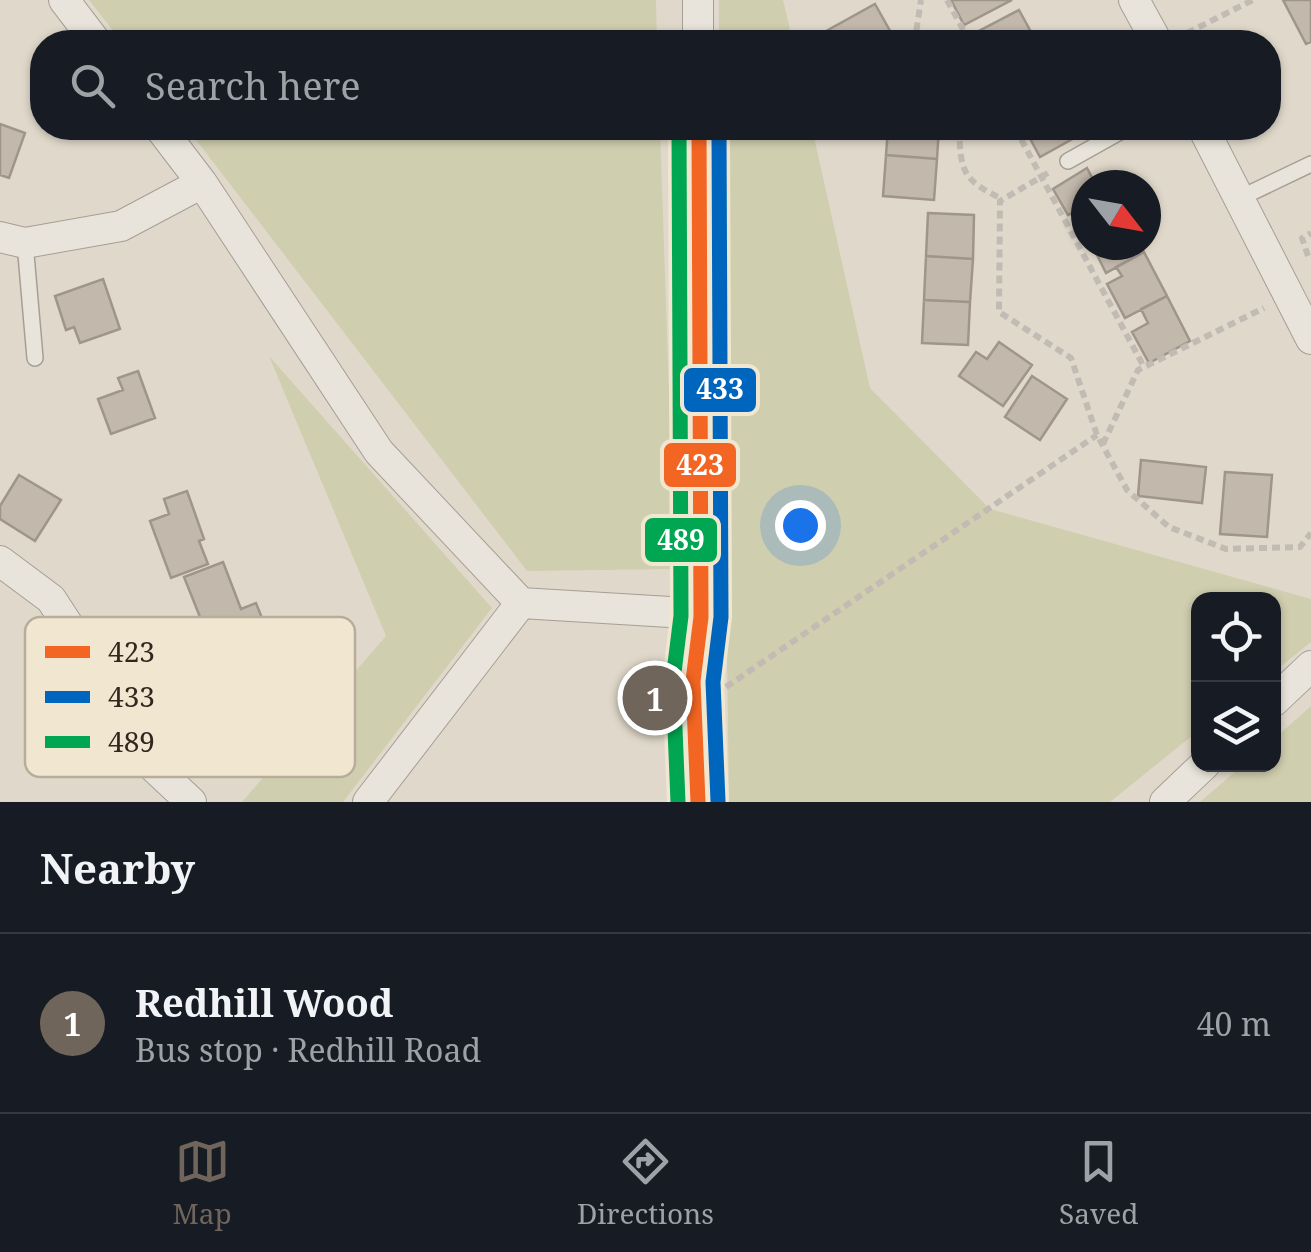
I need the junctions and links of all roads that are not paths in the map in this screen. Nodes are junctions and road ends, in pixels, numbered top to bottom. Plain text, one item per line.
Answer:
1 (64, 0) edge
2 (698, 0) edge
3 (1134, 0) edge
4 (87, 30) edge
5 (698, 30) edge
6 (1163, 30) edge
7 (169, 140) edge
8 (699, 140) edge
9 (1106, 140) edge
10 (1209, 140) edge
11 (1068, 161) road end
12 (1311, 164) edge
13 (202, 183) junction
14 (1240, 198) junction
15 (13, 240) edge
16 (1311, 339) edge
17 (35, 358) dead end
18 (0, 561) edge
19 (522, 603) junction
20 (63, 617) edge
21 (701, 618) junction
22 (1311, 666) edge
23 (1281, 694) edge
24 (1197, 772) edge
25 (164, 777) edge
26 (191, 802) edge
27 (368, 802) edge
28 (698, 802) edge
29 (1165, 802) edge

1 - 4 street
2 - 5 street
3 - 6 street
7 - 13 street
8 - 21 street
9 - 11 lane
10 - 14 street
12 - 14 lane
13 - 15 street
13 - 19 street
14 - 16 street
15 - 17 lane
18 - 20 street
19 - 21 street
19 - 27 street
21 - 28 street
22 - 23 street
24 - 29 street
25 - 26 street

